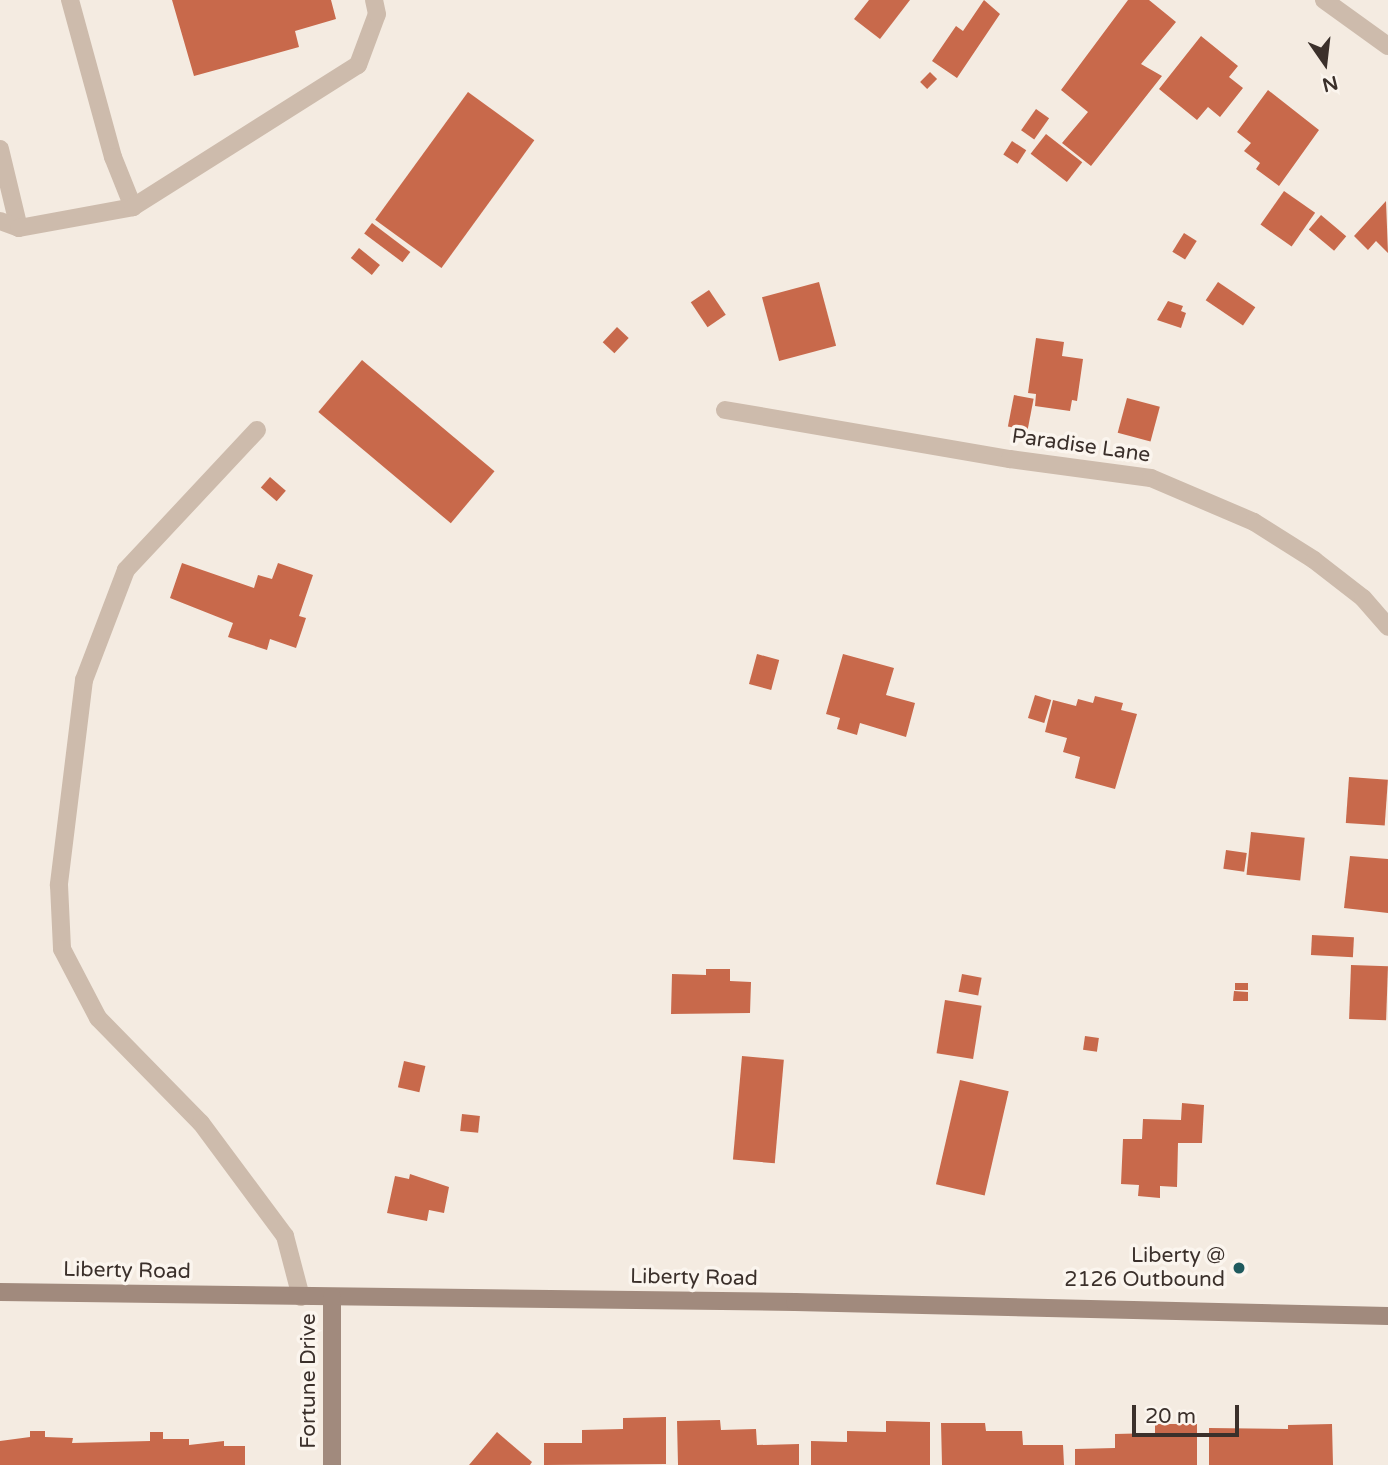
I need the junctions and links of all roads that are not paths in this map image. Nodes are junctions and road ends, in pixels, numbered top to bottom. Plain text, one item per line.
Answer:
1 (70, 0) edge
2 (374, 0) edge
3 (1324, 0) edge
4 (1388, 46) edge
5 (0, 149) edge
6 (133, 207) junction
7 (0, 221) edge
8 (19, 228) junction
9 (725, 410) dead end
10 (257, 430) dead end
11 (1388, 627) edge
12 (0, 1292) edge
13 (301, 1297) junction
14 (332, 1297) junction
15 (1388, 1316) edge
16 (332, 1465) edge

1 - 6 street
2 - 6 street
3 - 4 street
5 - 8 street
6 - 8 street
7 - 8 street
9 - 11 street, Paradise Lane
10 - 13 street
12 - 13 main road, Liberty Road
13 - 14 main road, Liberty Road
14 - 15 main road, Liberty Road
14 - 16 main road, Fortune Drive

